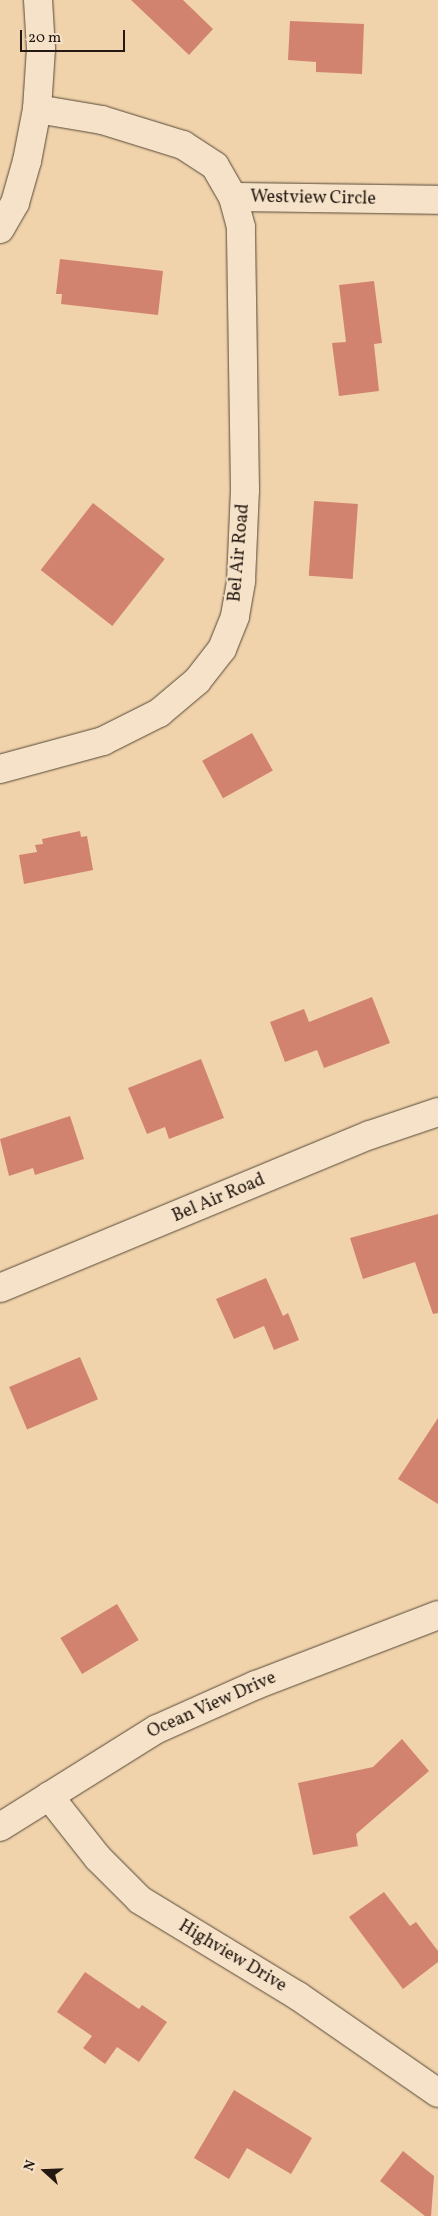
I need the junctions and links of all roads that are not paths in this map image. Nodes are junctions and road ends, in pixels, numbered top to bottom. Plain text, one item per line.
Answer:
1 (38, 0) edge
2 (37, 109) junction
3 (233, 197) junction
4 (438, 200) edge
5 (0, 229) edge
6 (0, 769) edge
7 (438, 1112) edge
8 (0, 1288) edge
9 (438, 1615) edge
10 (49, 1796) junction
11 (0, 1827) edge
12 (438, 2093) edge

1 - 2 street
2 - 3 street, Westview Circle
2 - 5 street
3 - 4 street, Westview Circle
3 - 6 street, Bel Air Road
7 - 8 street, Bel Air Road
9 - 10 street, Ocean View Drive
10 - 11 street, Ocean View Drive
10 - 12 street, Highview Drive

